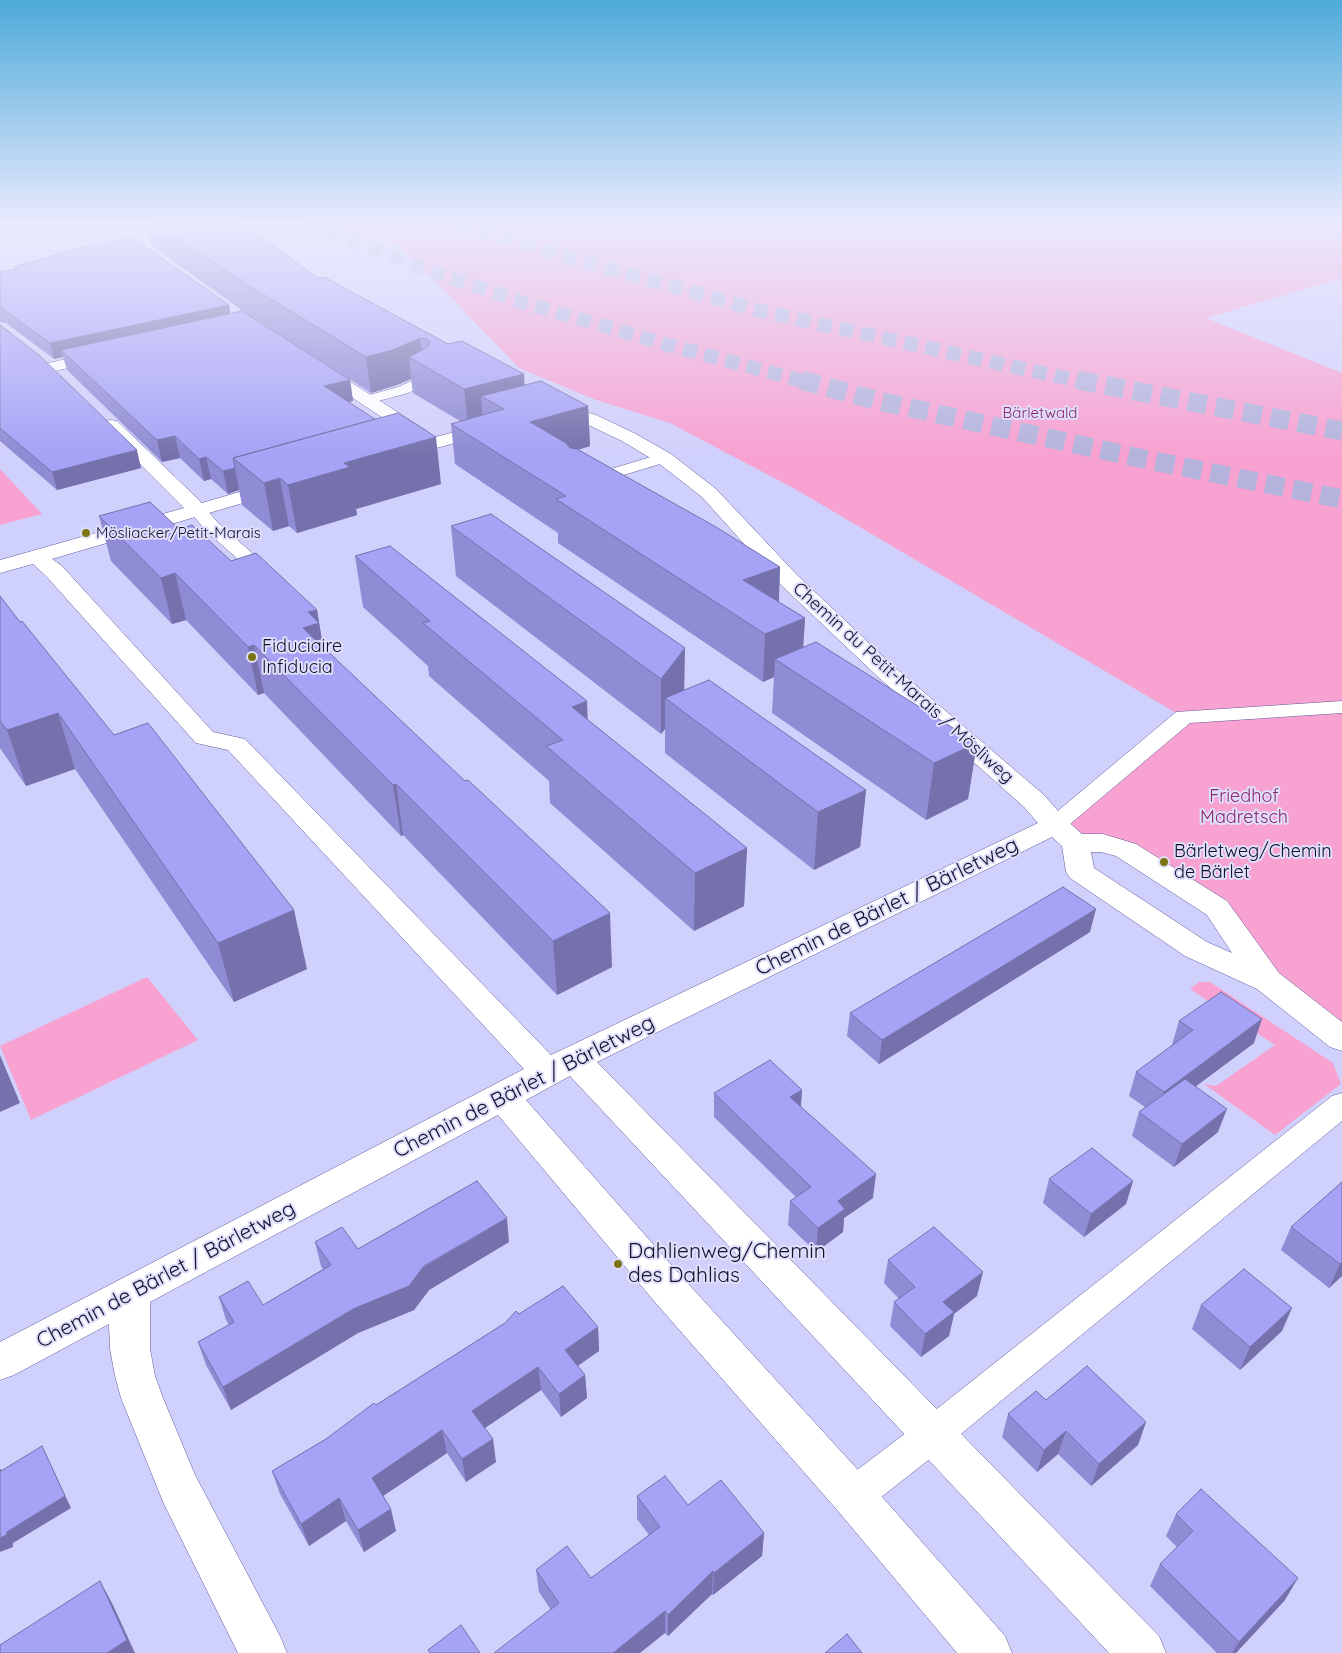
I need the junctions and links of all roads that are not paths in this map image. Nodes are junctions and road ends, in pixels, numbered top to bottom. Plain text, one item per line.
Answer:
1 (116, 352) edge
2 (36, 356) edge
3 (311, 364) edge
4 (51, 367) junction
5 (425, 379) edge
6 (64, 380) edge
7 (367, 400) junction
8 (100, 414) edge
9 (533, 416) edge
10 (505, 424) edge
11 (433, 442) junction
12 (386, 456) edge
13 (664, 458) junction
14 (292, 482) edge
15 (578, 484) edge
16 (198, 509) junction
17 (37, 557) junction
18 (0, 566) edge
19 (262, 571) edge
20 (1342, 707) edge
21 (1065, 834) junction
22 (1268, 981) junction
23 (1342, 1039) edge
24 (560, 1065) junction
25 (503, 1097) junction
26 (1342, 1104) edge
27 (131, 1294) junction
28 (0, 1362) edge
29 (932, 1435) junction
30 (853, 1496) junction
31 (263, 1653) edge
32 (988, 1653) edge
33 (1142, 1653) edge

1 - 4 street
2 - 4 street
3 - 7 street
4 - 6 street
5 - 7 lane
7 - 11 street
8 - 16 street
9 - 13 street, Chemin du Petit-Marais / Mösliweg
10 - 11 street
11 - 12 street
13 - 15 lane
13 - 21 street, Chemin du Petit-Marais / Mösliweg
14 - 16 street
16 - 17 street
16 - 19 lane
17 - 18 street
17 - 24 street
20 - 21 lane
21 - 22 street
21 - 22 street
21 - 24 street, Chemin de Bärlet / Bärletweg
22 - 23 street
24 - 25 street, Chemin de Bärlet / Bärletweg
24 - 29 street
25 - 27 street, Chemin de Bärlet / Bärletweg
25 - 30 street
26 - 29 lane
27 - 28 street, Chemin de Bärlet / Bärletweg
27 - 31 street
29 - 30 lane
29 - 33 street
30 - 32 street

